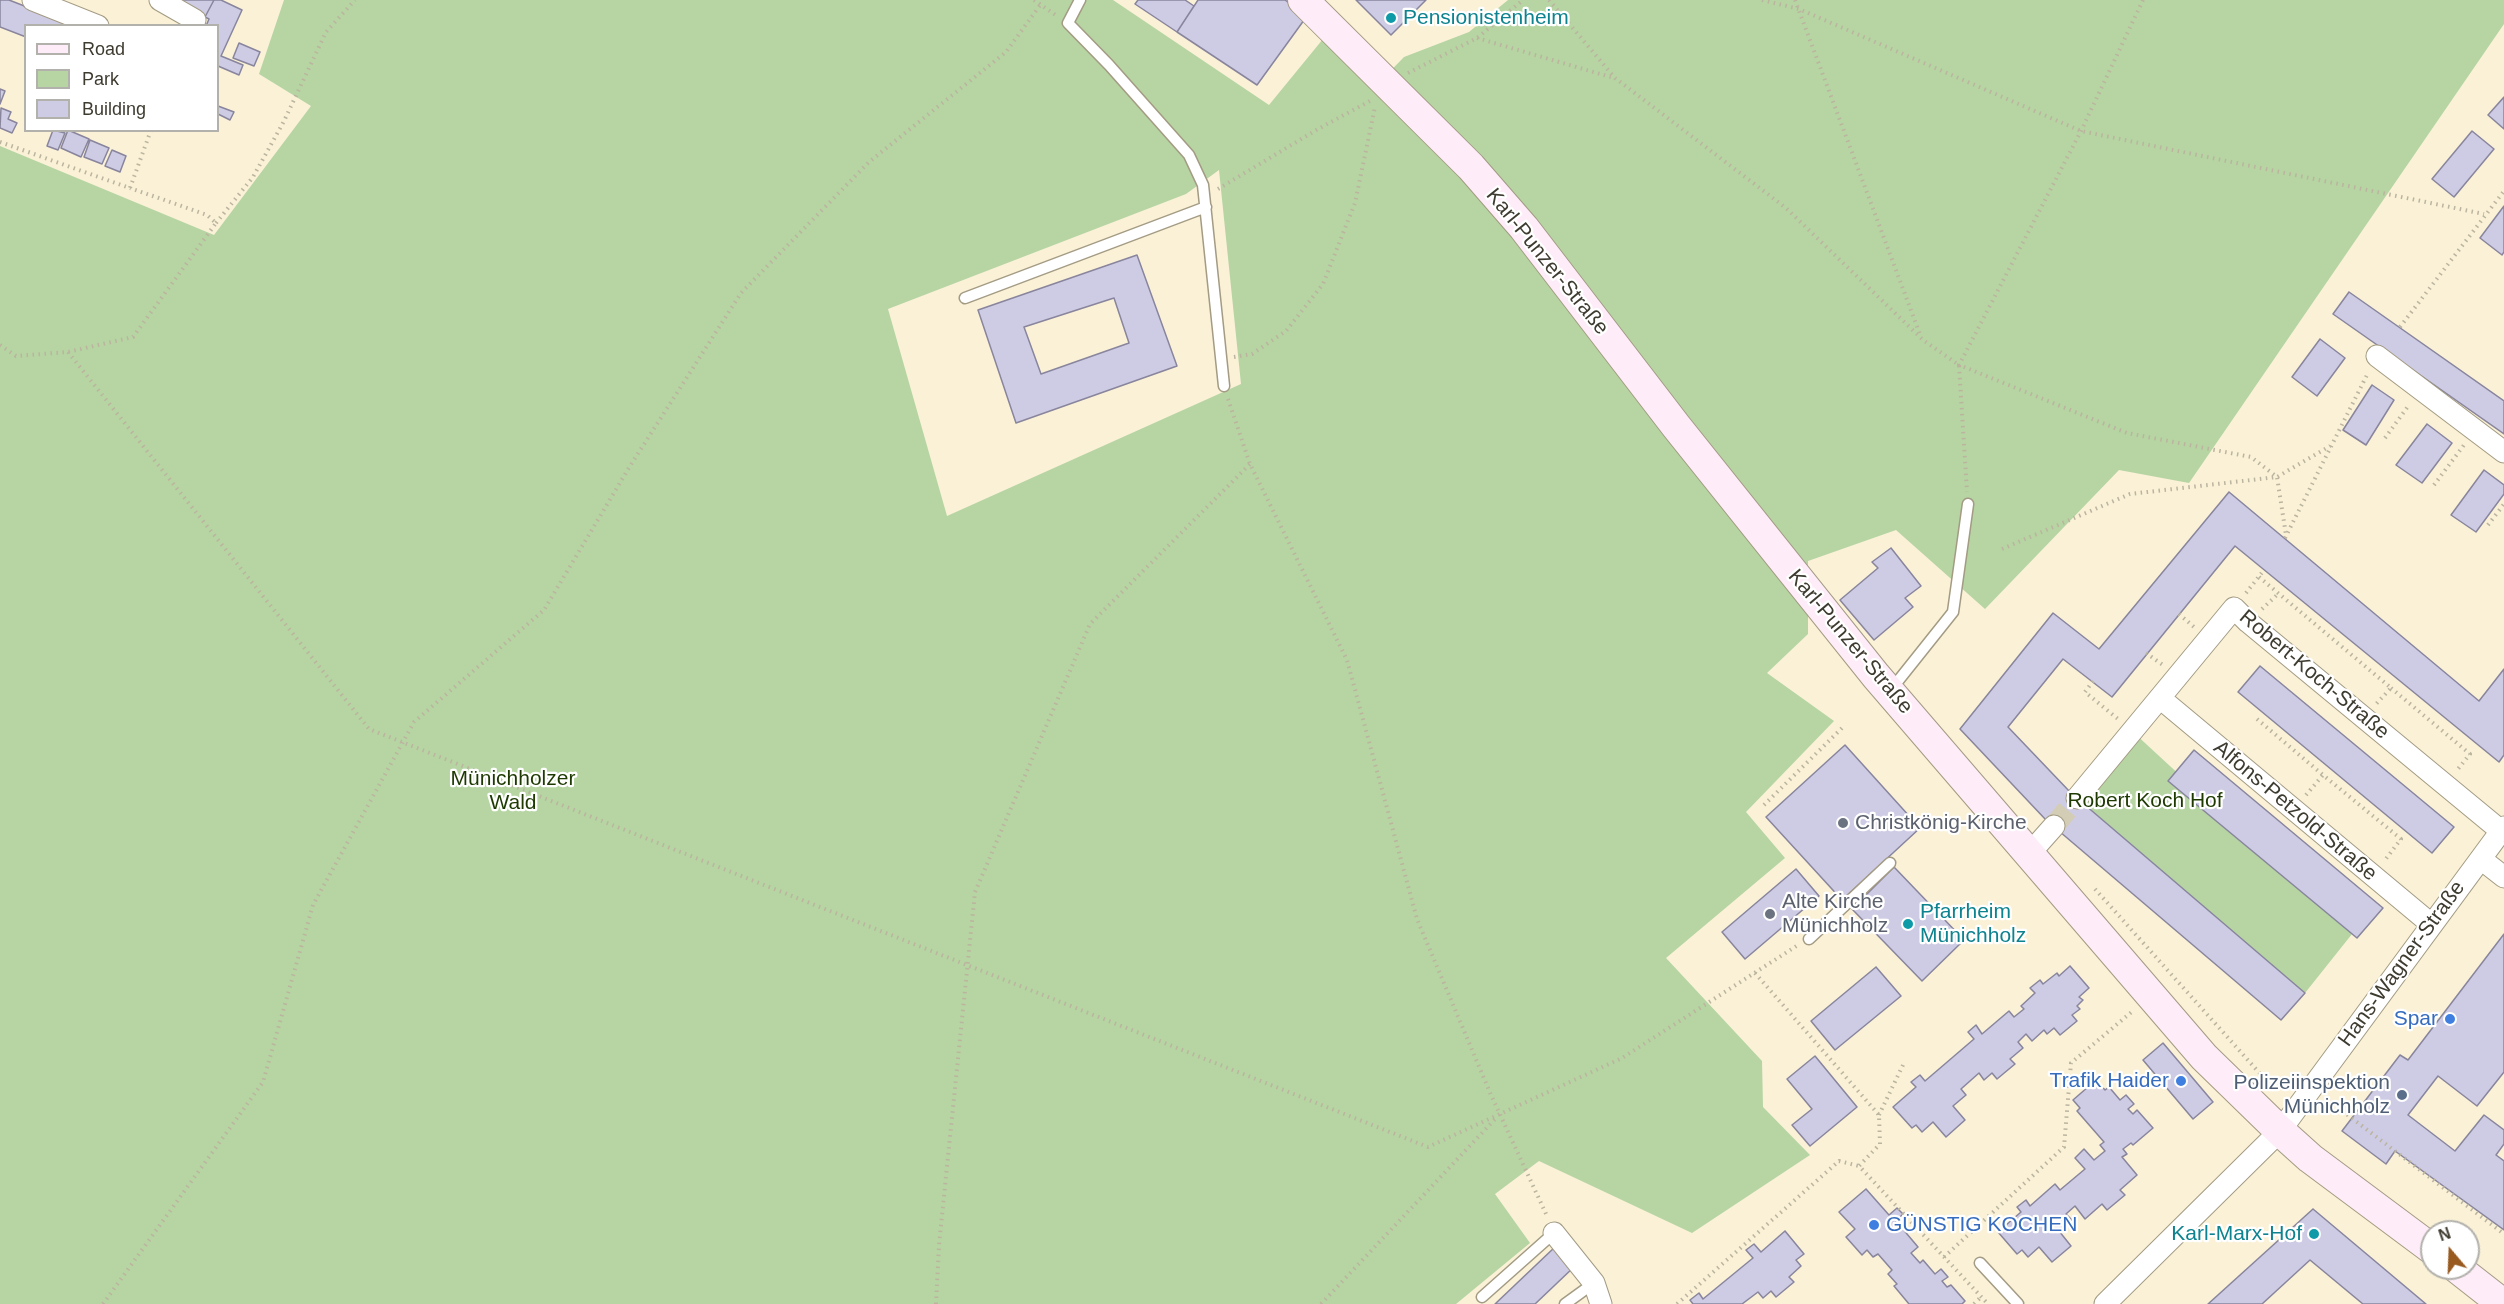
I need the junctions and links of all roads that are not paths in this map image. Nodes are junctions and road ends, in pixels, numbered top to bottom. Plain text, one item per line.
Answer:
1 (33, 0) edge
2 (160, 0) edge
3 (1080, 0) edge
4 (1303, 0) edge
5 (93, 24) edge
6 (193, 24) edge
7 (1205, 202) junction
8 (965, 298) dead end
9 (2377, 356) road end
10 (1224, 387) road end
11 (2504, 452) edge
12 (1968, 504) road end
13 (1879, 684) junction
14 (2160, 698) junction
15 (2077, 798) tunnel mouth
16 (2054, 826) tunnel mouth
17 (2502, 829) edge
18 (2030, 853) junction
19 (2481, 859) junction
20 (1890, 863) dead end
21 (2504, 877) edge
22 (2431, 924) junction
23 (1809, 939) road end
24 (2280, 1131) junction
25 (1554, 1233) joint
26 (2420, 1241) edge
27 (1980, 1263) dead end
28 (2472, 1280) edge
29 (1594, 1283) junction
30 (1482, 1297) dead end
31 (1565, 1304) edge
32 (1600, 1304) edge
33 (2018, 1304) edge
34 (2105, 1304) edge
35 (2503, 1304) edge

1 - 5 street
2 - 6 street
3 - 7 lane
4 - 13 street, Karl-Punzer-Straße
7 - 8 lane
7 - 10 lane
9 - 11 street
12 - 13 lane
13 - 18 street, Karl-Punzer-Straße
14 - 15 street, Robert-Koch-Straße
14 - 17 street, Robert-Koch-Straße
14 - 22 street, Alfons-Petzold-Straße
16 - 18 street
17 - 19 street, Hans-Wagner-Straße
18 - 24 street, Karl-Punzer-Straße
19 - 21 street
19 - 22 street, Hans-Wagner-Straße
20 - 23 lane
22 - 24 street, Hans-Wagner-Straße
24 - 26 street, Karl-Punzer-Straße
24 - 34 street, Hans-Wagner-Straße
25 - 29 street
25 - 30 lane
27 - 33 lane
28 - 35 street
29 - 31 lane
29 - 32 street

